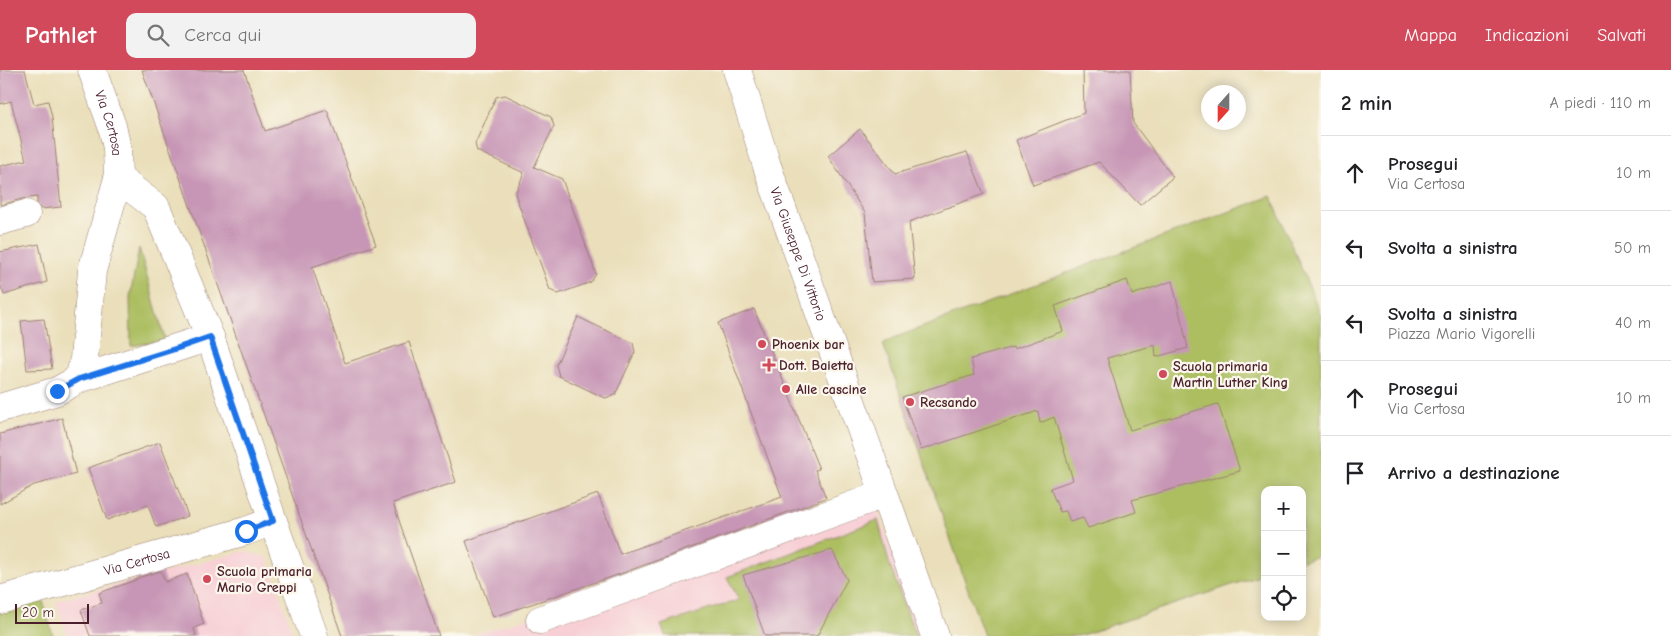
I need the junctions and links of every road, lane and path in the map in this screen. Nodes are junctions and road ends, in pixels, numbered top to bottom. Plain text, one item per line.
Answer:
1 (92, 70) edge
2 (736, 70) edge
3 (118, 178) junction
4 (26, 214) dead end
5 (0, 221) edge
6 (210, 337) junction
7 (79, 379) junction
8 (0, 408) edge
9 (884, 494) junction
10 (273, 521) junction
11 (0, 600) edge
12 (540, 620) dead end
13 (314, 636) edge
14 (935, 636) edge

1 - 3 street, Via Certosa
2 - 9 street, Via Giuseppe Di Vittorio
3 - 6 street
3 - 7 street
4 - 5 street
6 - 7 street
6 - 10 street
7 - 8 street
9 - 12 street
9 - 14 street, Via Giuseppe Di Vittorio
10 - 11 street, Via Certosa
10 - 13 street

